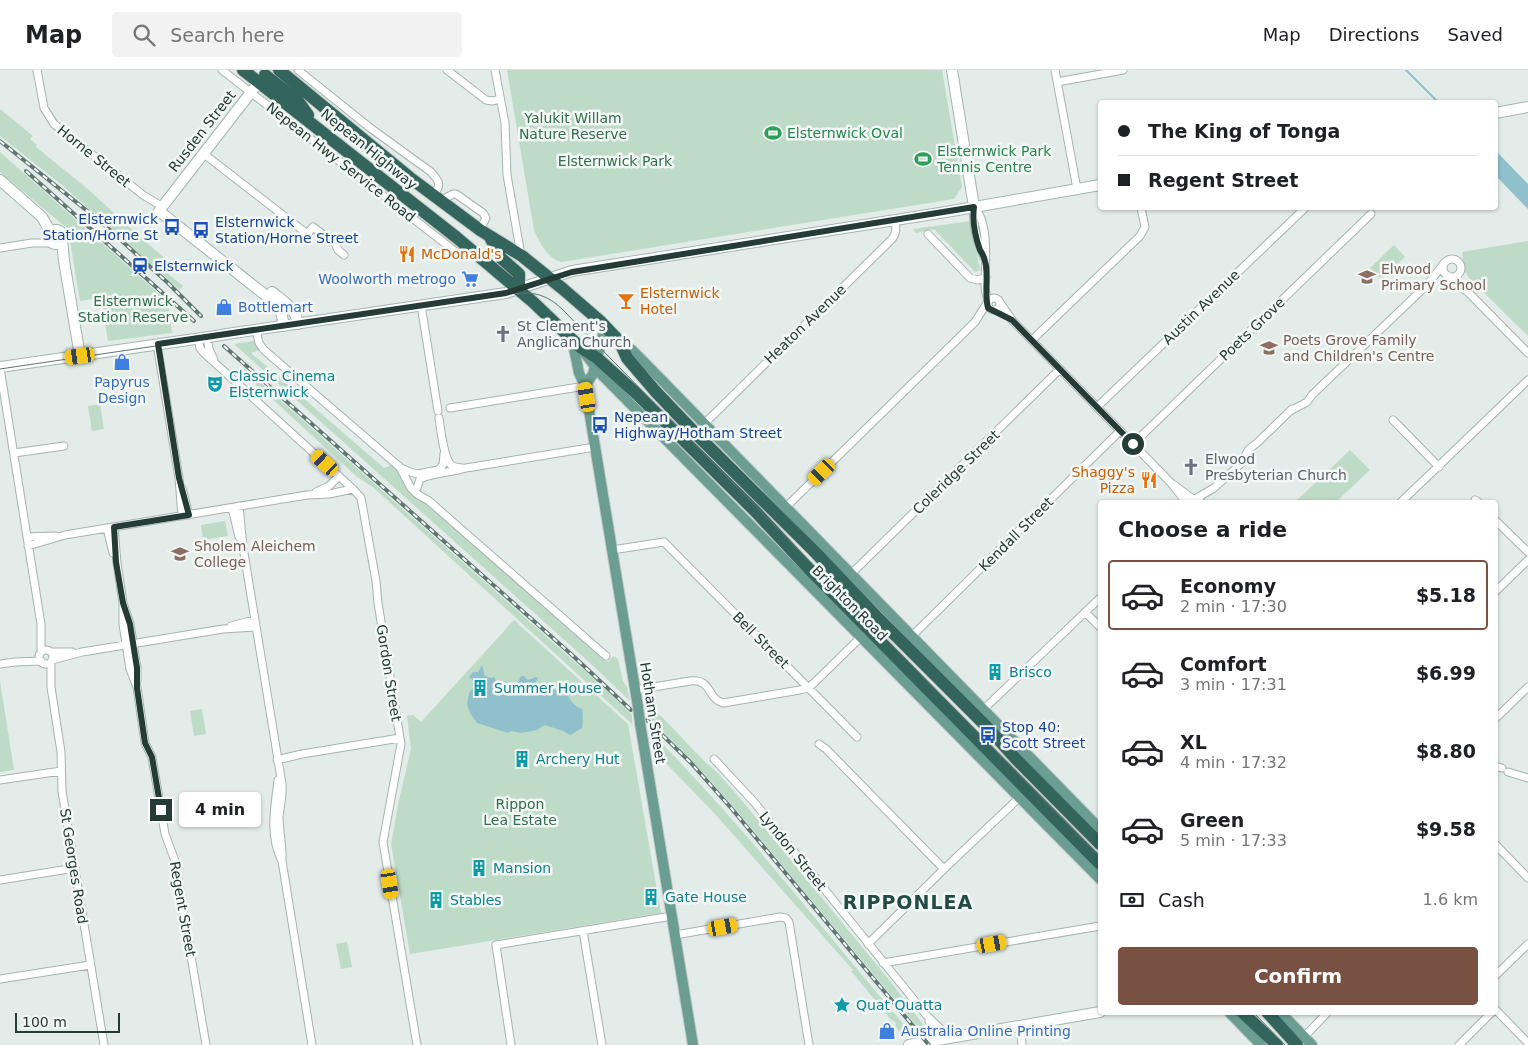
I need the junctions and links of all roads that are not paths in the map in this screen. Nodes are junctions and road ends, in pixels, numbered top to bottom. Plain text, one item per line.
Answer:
1 (37, 70) edge
2 (222, 70) edge
3 (243, 70) edge
4 (279, 70) edge
5 (298, 70) edge
6 (447, 70) edge
7 (495, 70) edge
8 (952, 70) edge
9 (1055, 70) edge
10 (1123, 70) edge
11 (261, 80) edge
12 (1057, 82) junction
13 (500, 100) junction
14 (1528, 107) edge
15 (1498, 112) edge
16 (204, 154) junction
17 (0, 180) edge
18 (1098, 185) edge
19 (1076, 189) junction
20 (438, 197) junction
21 (974, 207) junction
22 (161, 209) junction
23 (1141, 210) edge
24 (1303, 210) edge
25 (1371, 214) dead end
26 (895, 220) junction
27 (433, 226) junction
28 (484, 233) junction
29 (928, 234) dead end
30 (55, 237) junction
31 (0, 248) edge
32 (474, 252) junction
33 (344, 255) dead end
34 (522, 256) junction
35 (1445, 262) junction
36 (1460, 271) junction
37 (1448, 276) junction
38 (986, 277) junction
39 (550, 278) junction
40 (1428, 284) junction
41 (519, 289) junction
42 (1468, 292) junction
43 (268, 293) junction
44 (997, 300) junction
45 (988, 302) junction
46 (421, 305) junction
47 (994, 310) junction
48 (1012, 320) junction
49 (975, 322) junction
50 (298, 324) junction
51 (284, 326) junction
52 (605, 326) junction
53 (256, 330) junction
54 (205, 337) junction
55 (1032, 340) junction
56 (620, 342) junction
57 (576, 343) junction
58 (158, 344) junction
59 (1528, 353) edge
60 (80, 356) junction
61 (596, 363) junction
62 (0, 368) edge
63 (1060, 369) junction
64 (1528, 380) edge
65 (585, 386) junction
66 (1096, 407) junction
67 (450, 408) dead end
68 (1393, 420) dead end
69 (704, 424) junction
70 (1120, 431) junction
71 (1133, 444) junction
72 (64, 446) dead end
73 (595, 447) junction
74 (445, 451) junction
75 (14, 453) junction
76 (399, 466) junction
77 (1438, 467) junction
78 (466, 468) junction
79 (338, 476) junction
80 (746, 484) junction
81 (417, 488) junction
82 (1214, 488) junction
83 (353, 489) junction
84 (768, 489) junction
85 (736, 493) junction
86 (306, 495) junction
87 (423, 497) junction
88 (1192, 500) edge
89 (1195, 500) edge
90 (1206, 500) edge
91 (1403, 500) edge
92 (235, 507) junction
93 (786, 507) junction
94 (185, 515) junction
95 (1498, 523) edge
96 (110, 527) junction
97 (65, 535) junction
98 (27, 537) junction
99 (782, 541) junction
100 (28, 546) junction
101 (612, 550) junction
102 (1528, 552) edge
103 (786, 560) junction
104 (1528, 560) edge
105 (851, 574) junction
106 (1498, 589) edge
107 (870, 593) junction
108 (1098, 600) edge
109 (1085, 612) junction
110 (877, 617) junction
111 (255, 624) junction
112 (1098, 625) edge
113 (862, 636) junction
114 (912, 636) junction
115 (130, 644) junction
116 (606, 656) dead end
117 (46, 657) junction
118 (0, 664) edge
119 (928, 669) junction
120 (896, 672) junction
121 (918, 678) junction
122 (954, 680) junction
123 (1528, 687) edge
124 (808, 688) junction
125 (635, 690) junction
126 (984, 709) junction
127 (1498, 716) edge
128 (857, 737) dead end
129 (400, 738) junction
130 (819, 744) dead end
131 (276, 758) junction
132 (714, 759) dead end
133 (1502, 769) edge
134 (1043, 770) junction
135 (61, 771) junction
136 (1528, 778) edge
137 (0, 780) edge
138 (1051, 795) junction
139 (1020, 798) junction
140 (1073, 816) junction
141 (1091, 819) junction
142 (1063, 826) junction
143 (1098, 827) edge
144 (1098, 842) edge
145 (1498, 848) edge
146 (1098, 862) edge
147 (74, 868) junction
148 (944, 869) junction
149 (1098, 877) edge
150 (1528, 878) edge
151 (0, 880) edge
152 (672, 916) junction
153 (1098, 926) edge
154 (584, 930) junction
155 (675, 935) junction
156 (868, 944) junction
157 (1528, 944) edge
158 (883, 963) junction
159 (90, 965) junction
160 (1498, 973) edge
161 (0, 979) edge
162 (1098, 1012) edge
163 (1498, 1012) edge
164 (1232, 1015) edge
165 (1245, 1015) edge
166 (1270, 1015) edge
167 (1282, 1015) edge
168 (1325, 1015) edge
169 (1489, 1015) edge
170 (1020, 1027) junction
171 (944, 1039) junction
172 (1300, 1041) edge
173 (1528, 1043) edge
174 (104, 1045) edge
175 (206, 1045) edge
176 (312, 1045) edge
177 (417, 1045) edge
178 (511, 1045) edge
179 (602, 1045) edge
180 (693, 1045) edge
181 (809, 1045) edge
182 (915, 1045) edge
183 (1022, 1045) edge
184 (1261, 1045) edge
185 (1277, 1045) edge
186 (1312, 1045) edge
187 (1459, 1045) edge

1 - 22 street, Horne Street
2 - 11 street, Nepean Hwy Service Road
3 - 11 highway
4 - 20 highway, Nepean Highway
5 - 20 street
6 - 13 street
7 - 13 street
8 - 21 street
9 - 12 street
10 - 12 street
11 - 16 street, Rusden Street
11 - 27 street, Nepean Hwy Service Road
11 - 27 highway, Nepean Highway
12 - 19 street
13 - 34 street
14 - 15 street
16 - 22 street, Rusden Street
16 - 33 street
17 - 30 street
18 - 19 street
19 - 21 street
20 - 28 highway, Nepean Highway
21 - 26 street
21 - 38 street
22 - 43 street, Horne Street
23 - 55 street
24 - 66 street, Austin Avenue
25 - 71 street, Poets Grove
26 - 39 street
26 - 69 street, Heaton Avenue
27 - 32 highway, Nepean Highway
27 - 32 street, Nepean Hwy Service Road
28 - 34 highway, Nepean Highway
28 - 41 highway
29 - 38 street
30 - 31 street
30 - 60 street
32 - 41 highway, Nepean Highway
34 - 39 highway, Nepean Highway
35 - 36 street
35 - 37 street
35 - 40 street
36 - 37 street
36 - 42 street
37 - 40 street
37 - 42 street
38 - 44 street
38 - 45 street
39 - 41 street
39 - 52 highway, Brighton Road
40 - 82 street
41 - 46 street
41 - 57 highway, Brighton Road
42 - 59 street
43 - 50 street, Horne Street
43 - 51 street, Horne Street
44 - 45 street
44 - 47 street
44 - 48 street
45 - 47 street
45 - 49 street
46 - 50 street
46 - 74 street
47 - 48 street
47 - 49 street
48 - 55 street
49 - 93 street
50 - 51 street
51 - 53 street
52 - 56 highway, Brighton Road
52 - 61 main road
53 - 54 street, bridge
53 - 76 street
54 - 58 street
54 - 79 street, Gordon Street
55 - 63 street
56 - 69 main road, Brighton Road
56 - 80 highway, Brighton Road
57 - 61 highway, Brighton Road
57 - 65 main road, Hotham Street
58 - 60 street
58 - 94 street
60 - 62 street
61 - 65 main road
61 - 85 highway, Brighton Road
61 - 103 main road, Brighton Road
62 - 75 street, St Georges Road
63 - 66 street
63 - 105 street, Coleridge Street
64 - 77 street
65 - 67 street
65 - 73 main road, Hotham Street
66 - 70 street
68 - 77 street
69 - 84 main road, Brighton Road
70 - 71 street
70 - 114 street, Kendall Street
71 - 88 street
72 - 75 street
73 - 78 street
73 - 101 main road, Hotham Street
74 - 76 street
74 - 78 street
75 - 98 street, St Georges Road
76 - 81 street
76 - 87 street
77 - 91 street
78 - 81 street
79 - 83 street, Gordon Street
79 - 86 street
80 - 84 main road
80 - 85 highway
80 - 110 highway, Brighton Road
81 - 87 street
82 - 89 street
82 - 90 street
83 - 86 street
83 - 129 street, Gordon Street
84 - 93 main road, Brighton Road
85 - 99 highway, Brighton Road
86 - 92 street
87 - 116 street
92 - 94 street
92 - 111 street
93 - 105 main road, Brighton Road
94 - 96 street
95 - 102 street
96 - 97 street
96 - 115 street, Regent Street
97 - 98 street
97 - 100 street
98 - 100 street, St Georges Road
99 - 103 main road
99 - 121 highway, Brighton Road
100 - 117 street, St Georges Road
101 - 124 street, Bell Street
101 - 125 main road, Hotham Street
103 - 113 main road, Brighton Road
104 - 106 street
105 - 107 main road, Brighton Road
107 - 110 main road
107 - 114 main road, Brighton Road
108 - 109 street
109 - 112 street
109 - 126 street
110 - 119 highway, Brighton Road
111 - 115 street
111 - 131 street
113 - 120 main road, Brighton Road
113 - 124 street
114 - 122 main road, Brighton Road
115 - 117 street
115 - 175 street, Regent Street
117 - 118 street
117 - 135 street, St Georges Road
119 - 121 highway
119 - 122 main road
119 - 138 highway, Brighton Road
120 - 121 main road
120 - 139 main road, Brighton Road
121 - 142 highway, Brighton Road
122 - 126 main road, Brighton Road
123 - 127 street
124 - 125 street
124 - 128 street, Bell Street
125 - 152 main road, Hotham Street, bridge
126 - 134 main road, Brighton Road
129 - 131 street
129 - 177 street, Gordon Street
130 - 148 street
131 - 176 street
132 - 156 street, Lyndon Street
133 - 136 street
134 - 138 main road
134 - 141 main road, Brighton Road
135 - 137 street
135 - 147 street, St Georges Road
138 - 140 highway, Brighton Road
139 - 148 street
139 - 149 main road, Brighton Road
140 - 141 main road
140 - 142 highway
140 - 144 highway, Brighton Road
141 - 143 main road, Brighton Road
142 - 146 highway, Brighton Road
145 - 150 street
147 - 151 street
147 - 159 street, St Georges Road
148 - 156 street
152 - 154 street
152 - 155 main road, Hotham Street
153 - 158 street
154 - 178 street
154 - 179 street
155 - 180 main road, Hotham Street
155 - 181 street
156 - 158 street, Lyndon Street
157 - 160 street
158 - 171 street, Lyndon Street
159 - 161 street
159 - 174 street, St Georges Road
162 - 170 street
163 - 173 street
164 - 184 main road
165 - 185 highway
166 - 172 highway
167 - 172 main road
168 - 172 street
169 - 187 street
170 - 171 street
170 - 183 street
171 - 182 street
172 - 186 main road

